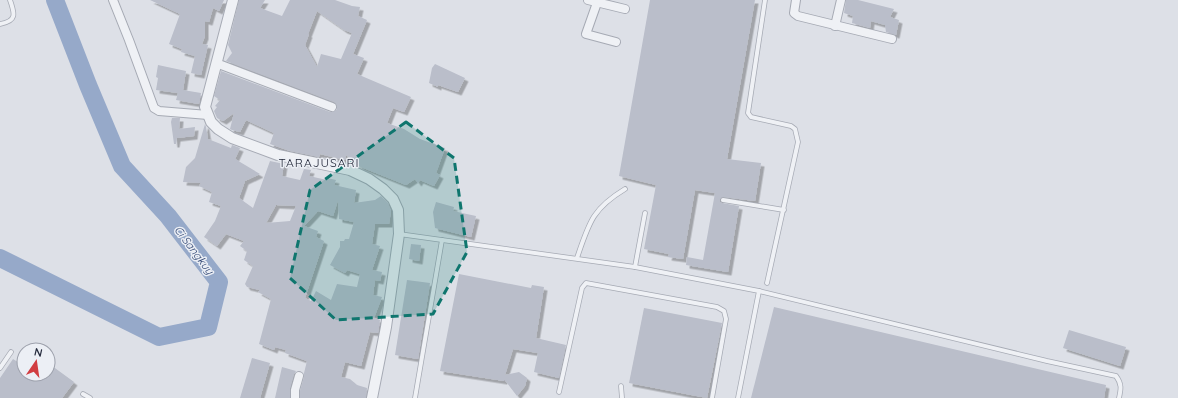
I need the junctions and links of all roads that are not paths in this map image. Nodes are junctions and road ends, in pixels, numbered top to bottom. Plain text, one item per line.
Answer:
1 (10, 0) edge
2 (113, 0) edge
3 (233, 0) edge
4 (588, 0) edge
5 (765, 0) edge
6 (796, 0) edge
7 (841, 0) edge
8 (597, 1) edge
9 (625, 10) dead end
10 (0, 24) edge
11 (835, 26) junction
12 (892, 38) dead end
13 (616, 42) dead end
14 (216, 63) junction
15 (332, 107) dead end
16 (208, 115) junction
17 (625, 190) dead end
18 (723, 200) dead end
19 (784, 210) junction
20 (645, 213) dead end
21 (399, 234) junction
22 (442, 240) junction
23 (577, 258) junction
24 (635, 267) junction
25 (767, 282) dead end
26 (758, 291) junction
27 (11, 352) dead end
28 (0, 368) edge
29 (299, 376) dead end
30 (621, 386) dead end
31 (559, 392) dead end
32 (83, 394) dead end
33 (90, 398) edge
34 (295, 398) edge
35 (372, 398) edge
36 (415, 398) edge
37 (622, 398) edge
38 (712, 398) edge
39 (738, 398) edge
40 (1119, 398) edge

1 - 10 lane
2 - 16 street
3 - 14 street
4 - 8 street
5 - 19 lane
6 - 11 street
7 - 11 street
8 - 9 street
8 - 13 street
11 - 12 street
14 - 15 street
14 - 16 street
16 - 21 street
17 - 23 lane
18 - 19 lane
19 - 25 lane
20 - 24 lane
21 - 22 lane
21 - 35 street
22 - 23 lane
22 - 36 lane
23 - 24 lane
24 - 26 lane
26 - 39 lane
26 - 40 lane
27 - 28 lane
29 - 34 street
30 - 37 lane
31 - 38 lane
32 - 33 lane

